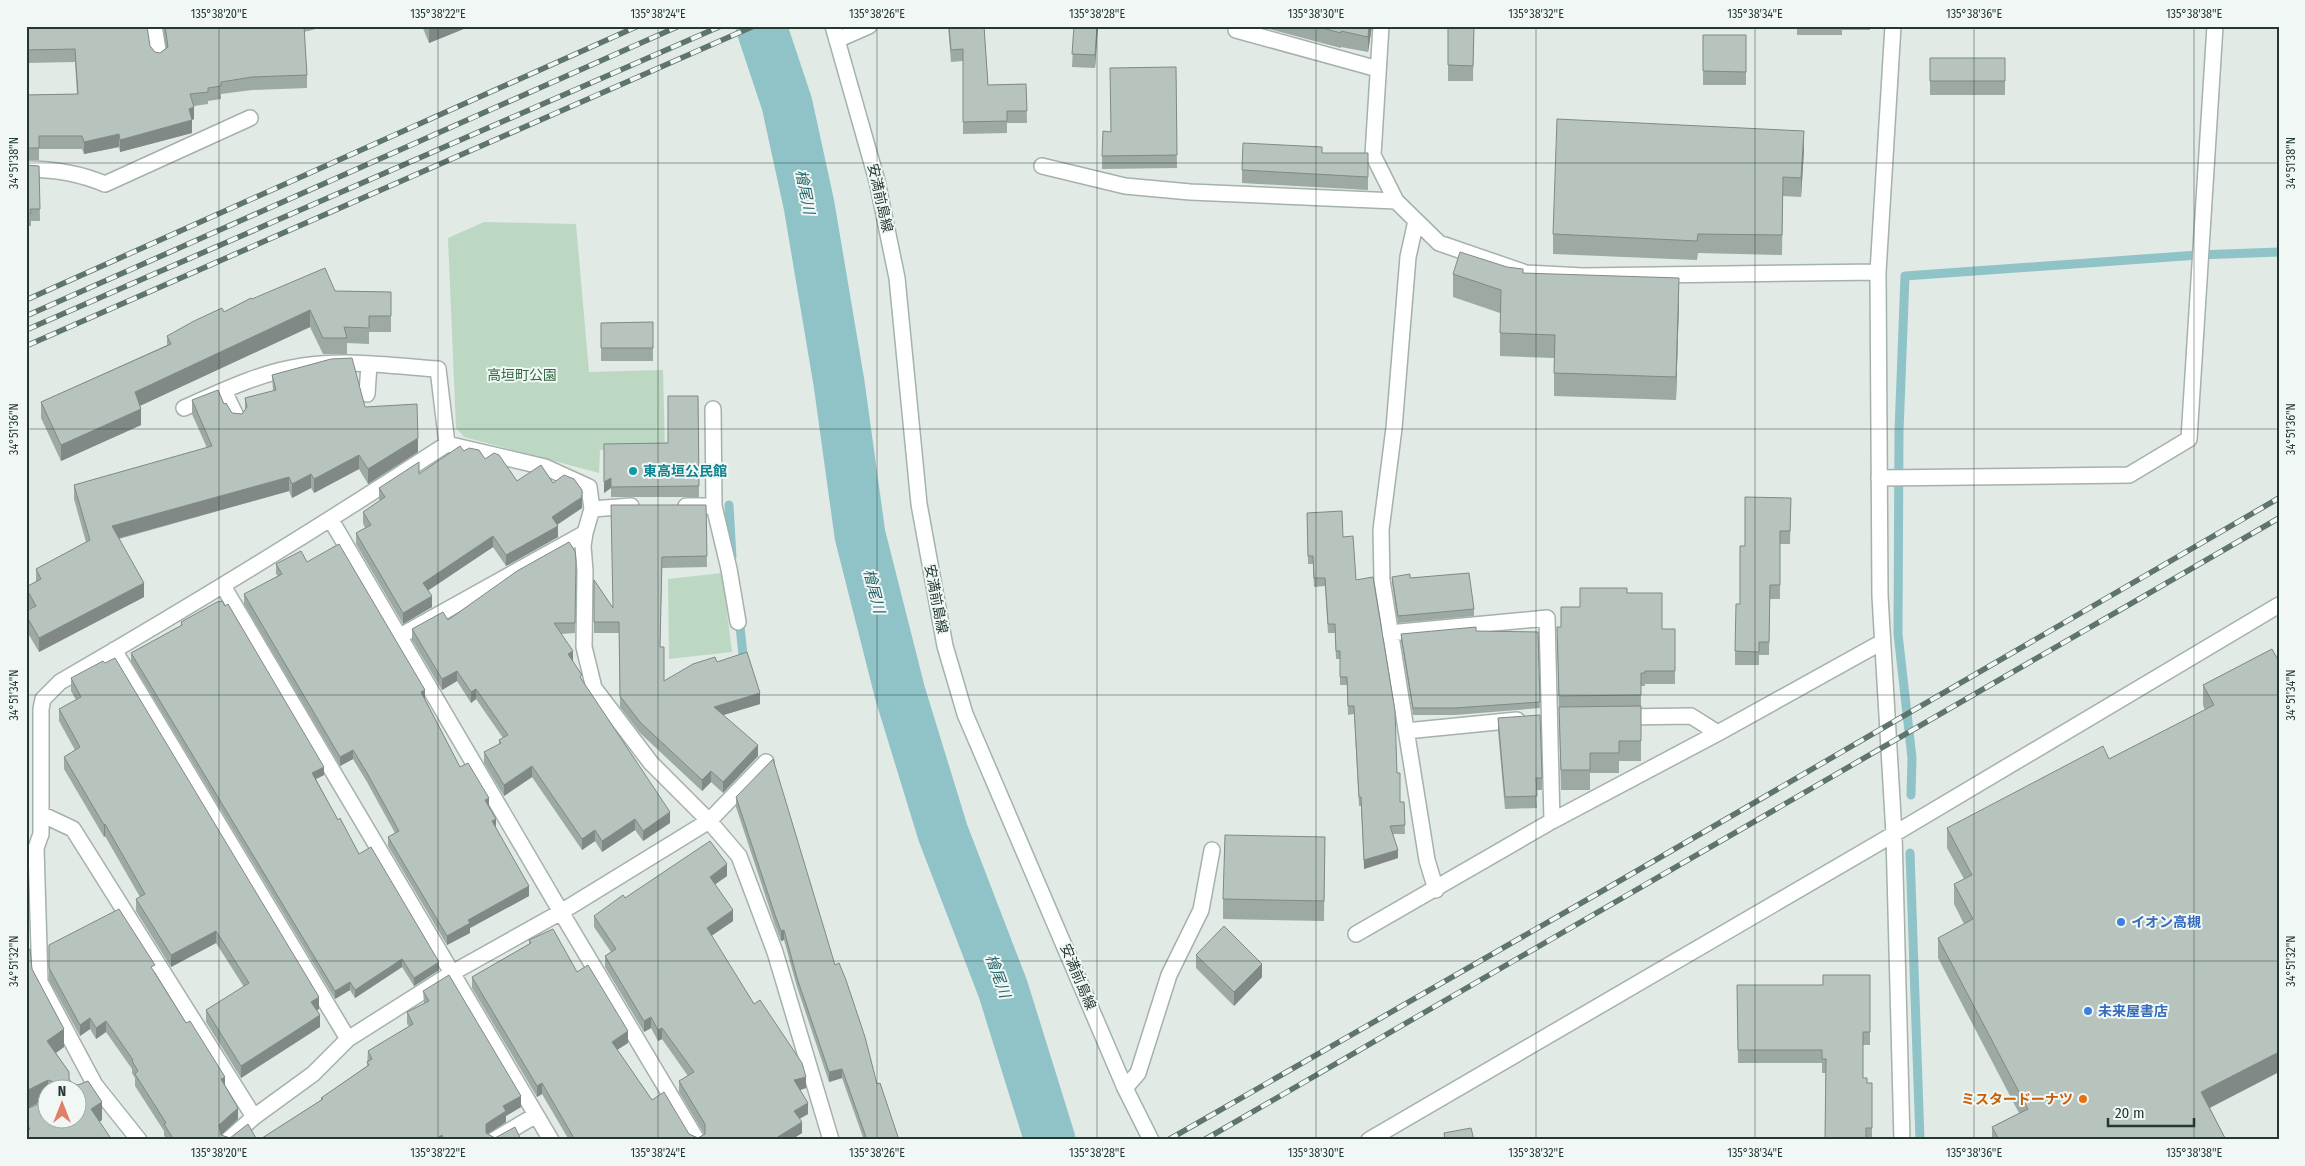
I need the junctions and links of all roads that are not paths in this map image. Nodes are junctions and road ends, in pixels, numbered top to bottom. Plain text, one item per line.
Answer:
1 (154, 26) edge
2 (869, 26) edge
3 (1381, 26) edge
4 (1893, 26) edge
5 (2215, 26) edge
6 (1236, 30) dead end
7 (835, 33) edge
8 (159, 56) edge
9 (1378, 69) junction
10 (250, 118) dead end
11 (1042, 166) dead end
12 (26, 169) edge
13 (1396, 201) junction
14 (1416, 221) junction
15 (1878, 272) junction
16 (368, 364) junction
17 (224, 391) junction
18 (367, 394) dead end
19 (184, 408) dead end
20 (713, 409) dead end
21 (238, 420) edge
22 (447, 444) junction
23 (1879, 478) junction
24 (648, 506) edge
25 (676, 506) edge
26 (714, 506) junction
27 (592, 508) junction
28 (331, 520) junction
29 (585, 533) junction
30 (223, 586) junction
31 (2279, 605) edge
32 (738, 622) dead end
33 (1389, 633) junction
34 (400, 636) junction
35 (1882, 642) junction
36 (114, 650) junction
37 (1606, 717) edge
38 (1550, 718) junction
39 (1569, 718) edge
40 (1406, 731) junction
41 (1718, 733) junction
42 (766, 762) dead end
43 (41, 814) junction
44 (710, 822) junction
45 (1552, 822) junction
46 (1894, 834) junction
47 (31, 848) edge
48 (1212, 850) dead end
49 (1436, 890) junction
50 (560, 912) junction
51 (1356, 934) dead end
52 (452, 973) junction
53 (33, 985) edge
54 (348, 1039) junction
55 (95, 1085) junction
56 (88, 1088) edge
57 (1125, 1088) junction
58 (536, 1115) junction
59 (254, 1117) junction
60 (140, 1140) edge
61 (228, 1140) edge
62 (494, 1140) edge
63 (551, 1140) edge
64 (697, 1140) edge
65 (831, 1140) edge
66 (1151, 1140) edge
67 (1369, 1140) edge
68 (1902, 1140) edge

1 - 8 street
2 - 7 street
3 - 9 street
4 - 15 street
5 - 23 street
6 - 9 street
7 - 57 street, 安満前島線
9 - 13 street
10 - 12 street
11 - 13 street
13 - 14 street
14 - 15 street
14 - 33 street
15 - 23 street
16 - 17 street
16 - 18 street
16 - 22 street
17 - 19 street
17 - 21 street
20 - 26 street
22 - 27 street
22 - 28 street
23 - 35 street
24 - 27 street
25 - 26 street
26 - 32 street
27 - 29 street
28 - 30 street
28 - 34 street
29 - 34 street
29 - 44 street
30 - 36 street
30 - 52 street
31 - 46 street
33 - 38 street
33 - 40 street
34 - 50 street
35 - 41 street
35 - 46 street
36 - 43 street
36 - 54 street
37 - 41 street
38 - 39 street
38 - 40 street
38 - 45 street
40 - 49 street
41 - 45 street
42 - 44 street
43 - 47 street
43 - 59 street
44 - 50 street
44 - 65 street
45 - 49 street
46 - 67 street
46 - 68 street
47 - 53 street
48 - 57 street
49 - 51 street
50 - 52 street
50 - 64 street
52 - 54 street
52 - 58 street
53 - 55 street
54 - 59 street
55 - 56 street
55 - 60 street
57 - 66 street, 安満前島線
58 - 62 street
58 - 63 street
59 - 61 street

